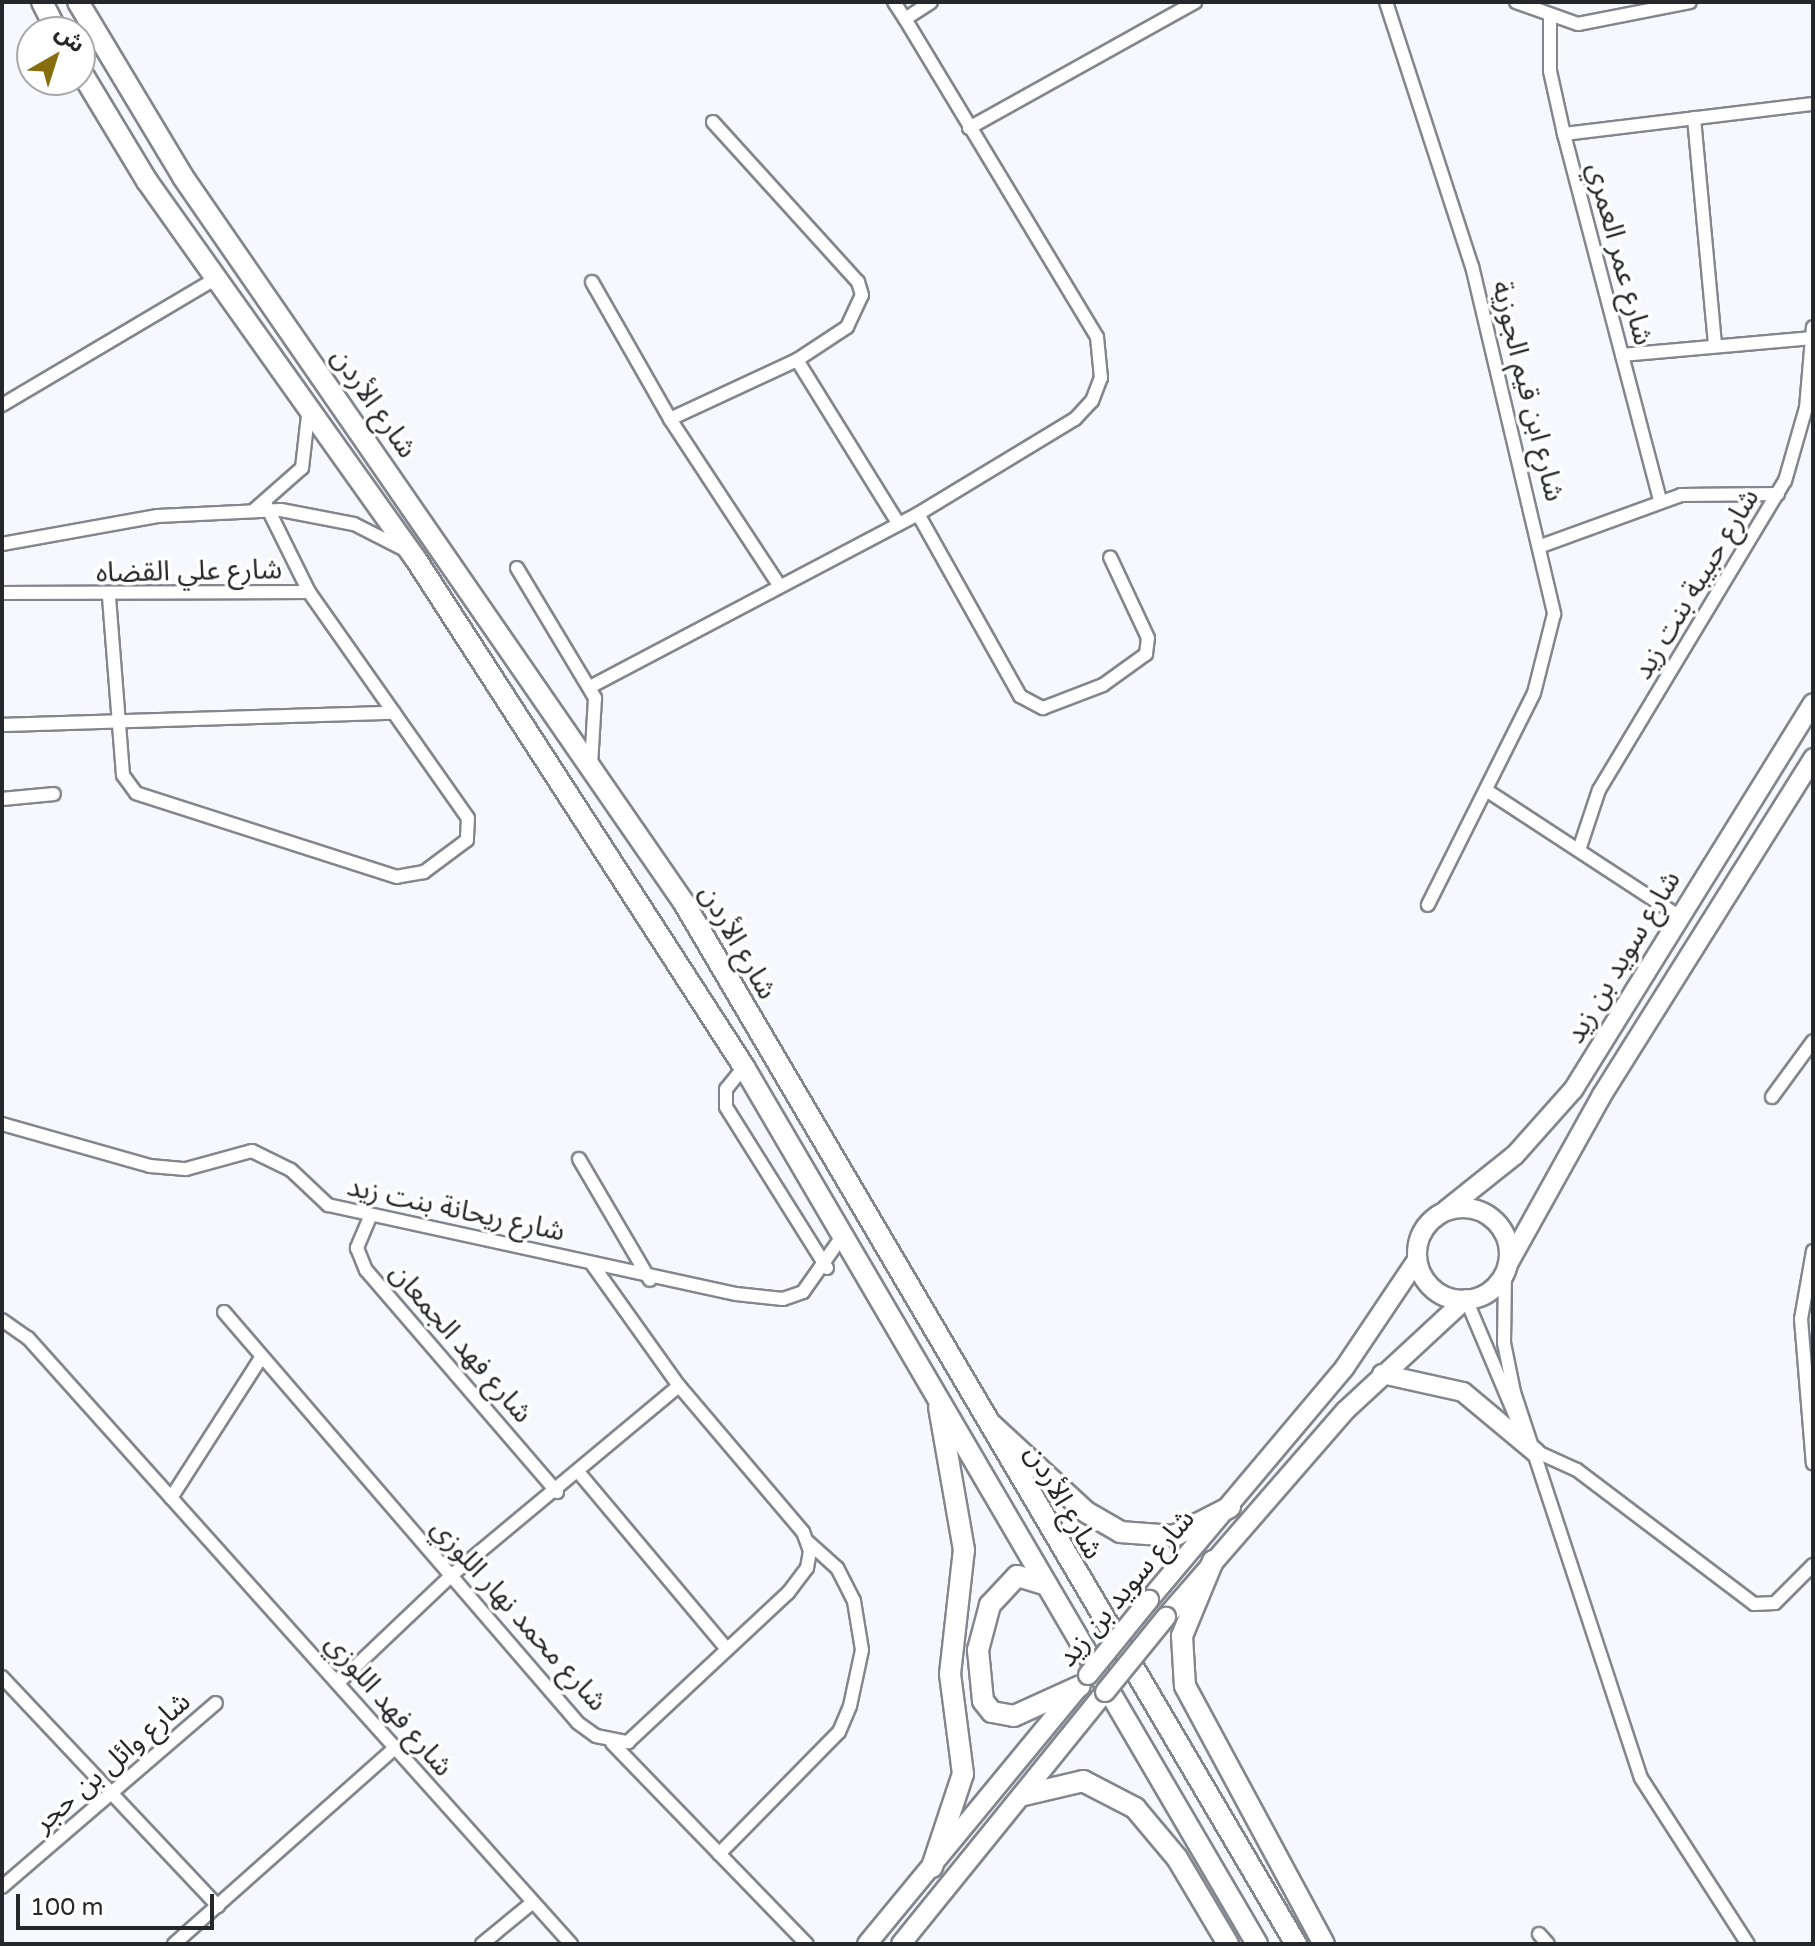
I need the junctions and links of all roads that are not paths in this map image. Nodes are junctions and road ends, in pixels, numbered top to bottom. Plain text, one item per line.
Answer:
1 (78, 2) edge
2 (894, 2) edge
3 (931, 2) edge
4 (1195, 2) edge
5 (1386, 2) edge
6 (1516, 2) edge
7 (1690, 2) edge
8 (1550, 18) junction
9 (905, 19) junction
10 (96, 94) edge
11 (1813, 104) edge
12 (1694, 118) junction
13 (713, 122) dead end
14 (969, 128) junction
15 (1564, 134) junction
16 (217, 278) junction
17 (592, 282) dead end
18 (1812, 333) edge
19 (1715, 346) junction
20 (1622, 355) junction
21 (797, 360) junction
22 (2, 405) edge
23 (307, 407) junction
24 (670, 419) junction
25 (1778, 494) junction
26 (1660, 500) junction
27 (267, 507) junction
28 (918, 514) junction
29 (898, 523) junction
30 (2, 544) edge
31 (1541, 546) junction
32 (1110, 557) dead end
33 (415, 558) junction
34 (517, 568) dead end
35 (779, 585) junction
36 (309, 592) junction
37 (2, 593) edge
38 (109, 597) junction
39 (590, 687) junction
40 (1813, 703) edge
41 (394, 713) junction
42 (116, 722) junction
43 (2, 725) edge
44 (1813, 758) edge
45 (591, 766) junction
46 (1486, 790) junction
47 (54, 794) dead end
48 (2, 799) edge
49 (1579, 850) junction
50 (1428, 905) dead end
51 (1680, 917) junction
52 (1813, 1041) edge
53 (744, 1067) junction
54 (1772, 1097) dead end
55 (2, 1124) edge
56 (579, 1159) dead end
57 (1446, 1210) junction
58 (370, 1217) junction
59 (843, 1235) junction
60 (1813, 1251) edge
61 (1417, 1260) junction
62 (592, 1264) junction
63 (827, 1268) junction
64 (1506, 1268) junction
65 (650, 1280) junction
66 (1466, 1299) junction
67 (224, 1312) dead end
68 (2, 1320) edge
69 (261, 1358) junction
70 (1382, 1374) junction
71 (679, 1386) junction
72 (937, 1395) junction
73 (985, 1420) junction
74 (1536, 1453) junction
75 (1813, 1463) edge
76 (580, 1474) junction
77 (557, 1492) junction
78 (171, 1498) junction
79 (1230, 1507) junction
80 (808, 1542) junction
81 (1213, 1561) junction
82 (1813, 1565) edge
83 (453, 1574) junction
84 (1051, 1591) junction
85 (726, 1648) junction
86 (2, 1677) edge
87 (1084, 1680) junction
88 (338, 1683) junction
89 (216, 1703) dead end
90 (612, 1743) junction
91 (395, 1748) junction
92 (112, 1792) junction
93 (1024, 1795) junction
94 (719, 1854) junction
95 (932, 1867) junction
96 (2, 1887) edge
97 (533, 1902) junction
98 (218, 1906) junction
99 (174, 1944) edge
100 (482, 1944) edge
101 (571, 1944) edge
102 (807, 1944) edge
103 (867, 1944) edge
104 (901, 1944) edge
105 (1228, 1944) edge
106 (1257, 1944) edge
107 (1296, 1944) edge
108 (1324, 1944) edge
109 (1748, 1944) edge

1 - 45 highway, شارع الأردن
2 - 9 street
3 - 9 street
4 - 14 street
5 - 31 street, شارع ابن قيم الجوزية
6 - 8 street
7 - 8 street
8 - 15 street, شارع عمر العمري
9 - 14 street
10 - 16 highway, شارع الأردن
11 - 12 street
12 - 15 street
12 - 19 street
13 - 21 street
14 - 28 street
15 - 20 street, شارع عمر العمري
16 - 22 street
16 - 23 highway, شارع الأردن
17 - 24 street
18 - 19 street
18 - 25 street, شارع حبيبة بنت زيد
19 - 20 street
20 - 26 street, شارع عمر العمري
21 - 24 street
21 - 29 street
23 - 27 street
23 - 33 highway, شارع الأردن
24 - 35 street
25 - 26 street
25 - 49 street, شارع حبيبة بنت زيد
26 - 31 street
27 - 30 street
27 - 33 street
27 - 36 street
28 - 29 street
28 - 32 street
29 - 35 street
31 - 46 street, شارع ابن قيم الجوزية
33 - 53 highway, شارع الأردن
34 - 39 street
35 - 39 street
36 - 38 street, شارع علي القضاه
36 - 41 street, شارع علي القضاه
37 - 38 street, شارع علي القضاه
38 - 42 street
39 - 45 street
40 - 51 main road, شارع سويد بن زيد
41 - 42 street
41 - 42 street, شارع علي القضاه
42 - 43 street
44 - 64 main road, شارع سويد بن زيد
45 - 73 highway, شارع الأردن
46 - 49 street
46 - 50 street, شارع ابن قيم الجوزية
47 - 48 street
49 - 51 street
51 - 57 main road, شارع سويد بن زيد
52 - 54 street
53 - 59 highway, شارع الأردن
53 - 63 street
55 - 58 street, شارع ريحانة بنت زيد
56 - 65 street
57 - 61 main road
57 - 64 main road
58 - 62 street, شارع ريحانة بنت زيد
58 - 77 street, شارع فهد الجمعان
59 - 63 street, شارع ريحانة بنت زيد
59 - 72 highway, شارع الأردن
60 - 75 street
61 - 66 main road
61 - 79 main road, شارع سويد بن زيد
62 - 65 street, شارع ريحانة بنت زيد
62 - 71 street
63 - 65 street, شارع ريحانة بنت زيد
64 - 66 main road
64 - 74 street
66 - 70 main road, شارع سويد بن زيد
66 - 74 street
67 - 69 street, شارع محمد نهار اللوزي
68 - 78 street, شارع فهد اللوزي
69 - 78 street
69 - 83 street, شارع محمد نهار اللوزي
70 - 74 main road
70 - 81 main road, شارع سويد بن زيد
71 - 76 street
71 - 80 street
72 - 84 highway, شارع الأردن
72 - 95 highway
73 - 79 highway
73 - 107 highway, شارع الأردن
74 - 82 street
74 - 109 street
76 - 77 street
76 - 85 street
77 - 83 street
78 - 88 street, شارع فهد اللوزي
79 - 87 main road, شارع سويد بن زيد, bridge
80 - 85 street, شارع محمد نهار اللوزي
80 - 94 street
81 - 93 main road, شارع سويد بن زيد, bridge
81 - 108 highway
83 - 88 street
83 - 90 street, شارع محمد نهار اللوزي
84 - 87 highway
84 - 106 highway, شارع الأردن
85 - 90 street, شارع محمد نهار اللوزي
86 - 92 street
87 - 95 main road, شارع سويد بن زيد
88 - 91 street, شارع فهد اللوزي
89 - 92 street, شارع وائل بن حجر
90 - 94 street
91 - 97 street, شارع فهد اللوزي
91 - 98 street
92 - 96 street, شارع وائل بن حجر
92 - 98 street
93 - 104 main road, شارع سويد بن زيد
93 - 105 highway
94 - 102 street
95 - 103 main road, شارع سويد بن زيد
97 - 100 street
97 - 101 street, شارع فهد اللوزي
98 - 99 street

